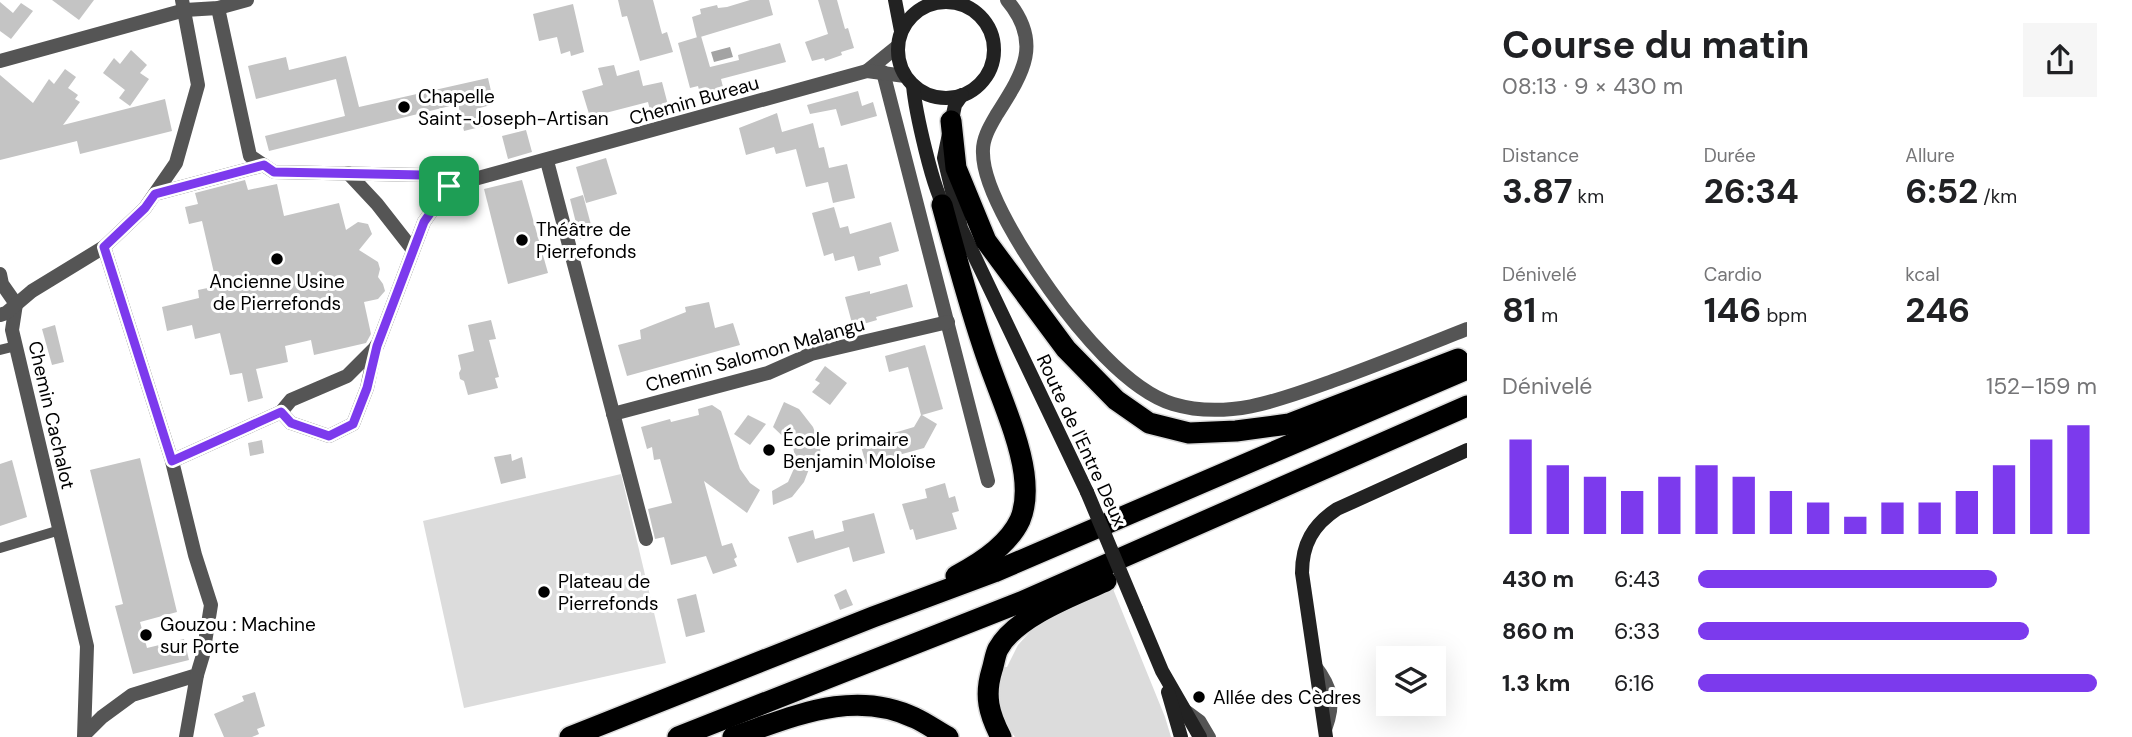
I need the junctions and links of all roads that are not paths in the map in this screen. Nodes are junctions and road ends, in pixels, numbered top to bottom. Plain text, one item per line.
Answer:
1 (247, 0) edge
2 (895, 0) edge
3 (1007, 0) edge
4 (943, 1) edge
5 (183, 5) edge
6 (218, 8) junction
7 (901, 31) junction
8 (898, 46) junction
9 (0, 61) edge
10 (867, 71) junction
11 (883, 72) junction
12 (909, 80) junction
13 (962, 95) junction
14 (951, 121) junction
15 (547, 161) junction
16 (264, 165) junction
17 (348, 173) junction
18 (449, 186) junction
19 (155, 194) junction
20 (942, 205) junction
21 (961, 228) junction
22 (104, 247) junction
23 (413, 250) junction
24 (0, 274) edge
25 (16, 304) junction
26 (0, 315) edge
27 (948, 322) junction
28 (1467, 329) edge
29 (16, 346) junction
30 (377, 346) junction
31 (0, 351) edge
32 (1467, 355) edge
33 (1467, 369) edge
34 (1467, 406) edge
35 (281, 412) junction
36 (613, 414) junction
37 (1467, 420) edge
38 (1467, 450) edge
39 (172, 461) junction
40 (988, 481) dead end
41 (60, 530) junction
42 (646, 539) dead end
43 (0, 548) edge
44 (873, 617) junction
45 (1162, 670) junction
46 (197, 675) junction
47 (1183, 707) junction
48 (84, 736) edge
49 (1326, 736) edge
50 (186, 737) edge
51 (570, 737) edge
52 (678, 737) edge
53 (733, 737) edge
54 (948, 737) edge
55 (1001, 737) edge
56 (1181, 737) edge
57 (1200, 737) edge
58 (1211, 737) edge

1 - 6 street
2 - 7 main road
3 - 28 street
4 - 7 main road
4 - 13 main road
5 - 6 street
5 - 9 street
5 - 19 street
6 - 16 street
7 - 8 main road
8 - 10 street, Chemin Bureau
8 - 12 main road
10 - 11 street, Chemin Bureau
10 - 15 street, Chemin Bureau
11 - 12 street, Chemin Bureau
11 - 27 street
12 - 13 main road
12 - 20 main road, Route de l'Entre Deux
13 - 14 main road, Route de l'Entre Deux
14 - 21 main road, Route de l'Entre Deux
14 - 32 highway
15 - 18 street, Chemin Bureau
15 - 36 street
16 - 17 street
16 - 19 street
17 - 18 street
17 - 23 street
18 - 23 street
19 - 22 street
20 - 21 main road, Route de l'Entre Deux
20 - 44 highway
21 - 45 main road, Route de l'Entre Deux, bridge
22 - 25 street
22 - 39 street
23 - 30 street
24 - 25 street
25 - 26 street
25 - 29 street, Chemin Cachalot
27 - 36 street, Chemin Salomon Malangu
27 - 40 street
29 - 31 lane
29 - 41 street, Chemin Cachalot
30 - 35 street
30 - 35 street
33 - 44 highway
34 - 52 highway
35 - 39 street
36 - 42 street
37 - 55 highway
38 - 49 main road
39 - 46 street
41 - 43 lane
41 - 48 street, Chemin Cachalot
44 - 51 highway
45 - 47 main road, Route de l'Entre Deux
45 - 56 main road, Route de l'Entre Deux
46 - 48 street
46 - 50 street
47 - 57 main road, Route de l'Entre Deux
47 - 58 lane
53 - 54 highway

